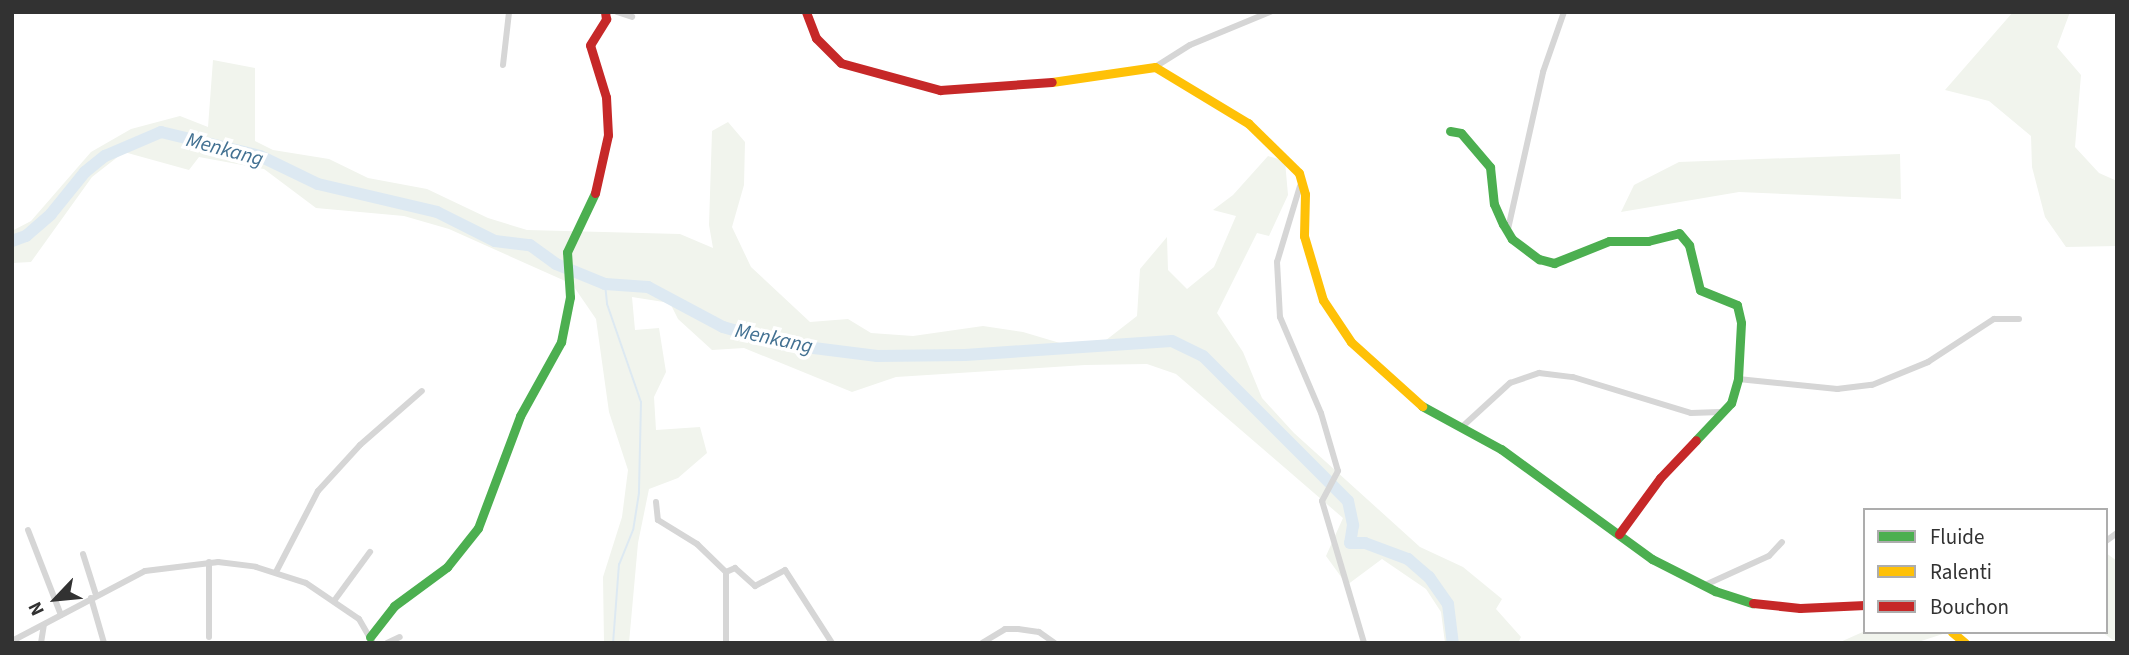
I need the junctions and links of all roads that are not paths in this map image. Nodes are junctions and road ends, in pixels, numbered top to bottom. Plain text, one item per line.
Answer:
1 (509, 12) edge
2 (604, 12) edge
3 (617, 12) edge
4 (806, 12) edge
5 (1270, 12) edge
6 (1564, 12) edge
7 (632, 17) dead end
8 (503, 65) dead end
9 (1155, 67) junction
10 (1450, 131) dead end
11 (1299, 173) junction
12 (1508, 232) junction
13 (2019, 319) dead end
14 (1738, 379) junction
15 (422, 391) dead end
16 (1721, 412) junction
17 (1463, 426) junction
18 (656, 502) dead end
19 (28, 530) dead end
20 (1619, 534) junction
21 (1783, 541) dead end
22 (370, 552) dead end
23 (83, 554) dead end
24 (209, 562) junction
25 (276, 572) junction
26 (726, 572) junction
27 (1705, 584) junction
28 (94, 596) junction
29 (334, 601) junction
30 (1863, 605) edge
31 (61, 615) junction
32 (44, 625) junction
33 (209, 637) dead end
34 (400, 637) dead end
35 (12, 640) edge
36 (372, 640) edge
37 (41, 643) edge
38 (104, 643) edge
39 (387, 643) edge
40 (726, 643) edge
41 (832, 643) edge
42 (982, 643) edge
43 (1055, 643) edge
44 (1364, 643) edge

1 - 8 street
2 - 36 street
3 - 7 street
4 - 9 street
5 - 9 street
6 - 12 street
9 - 11 street
10 - 12 street
11 - 17 street
11 - 44 street
12 - 14 street
13 - 14 street
14 - 16 street
15 - 25 street
16 - 17 street
16 - 20 street
17 - 20 street
18 - 26 street
19 - 31 street
20 - 27 street
21 - 27 street
22 - 29 street
23 - 28 street
24 - 25 street
24 - 28 street
24 - 33 street
25 - 29 street
26 - 40 street
26 - 41 street
27 - 30 street
28 - 31 street
28 - 38 street
29 - 36 street
31 - 32 street
32 - 35 street
32 - 37 street
34 - 39 street
42 - 43 street

